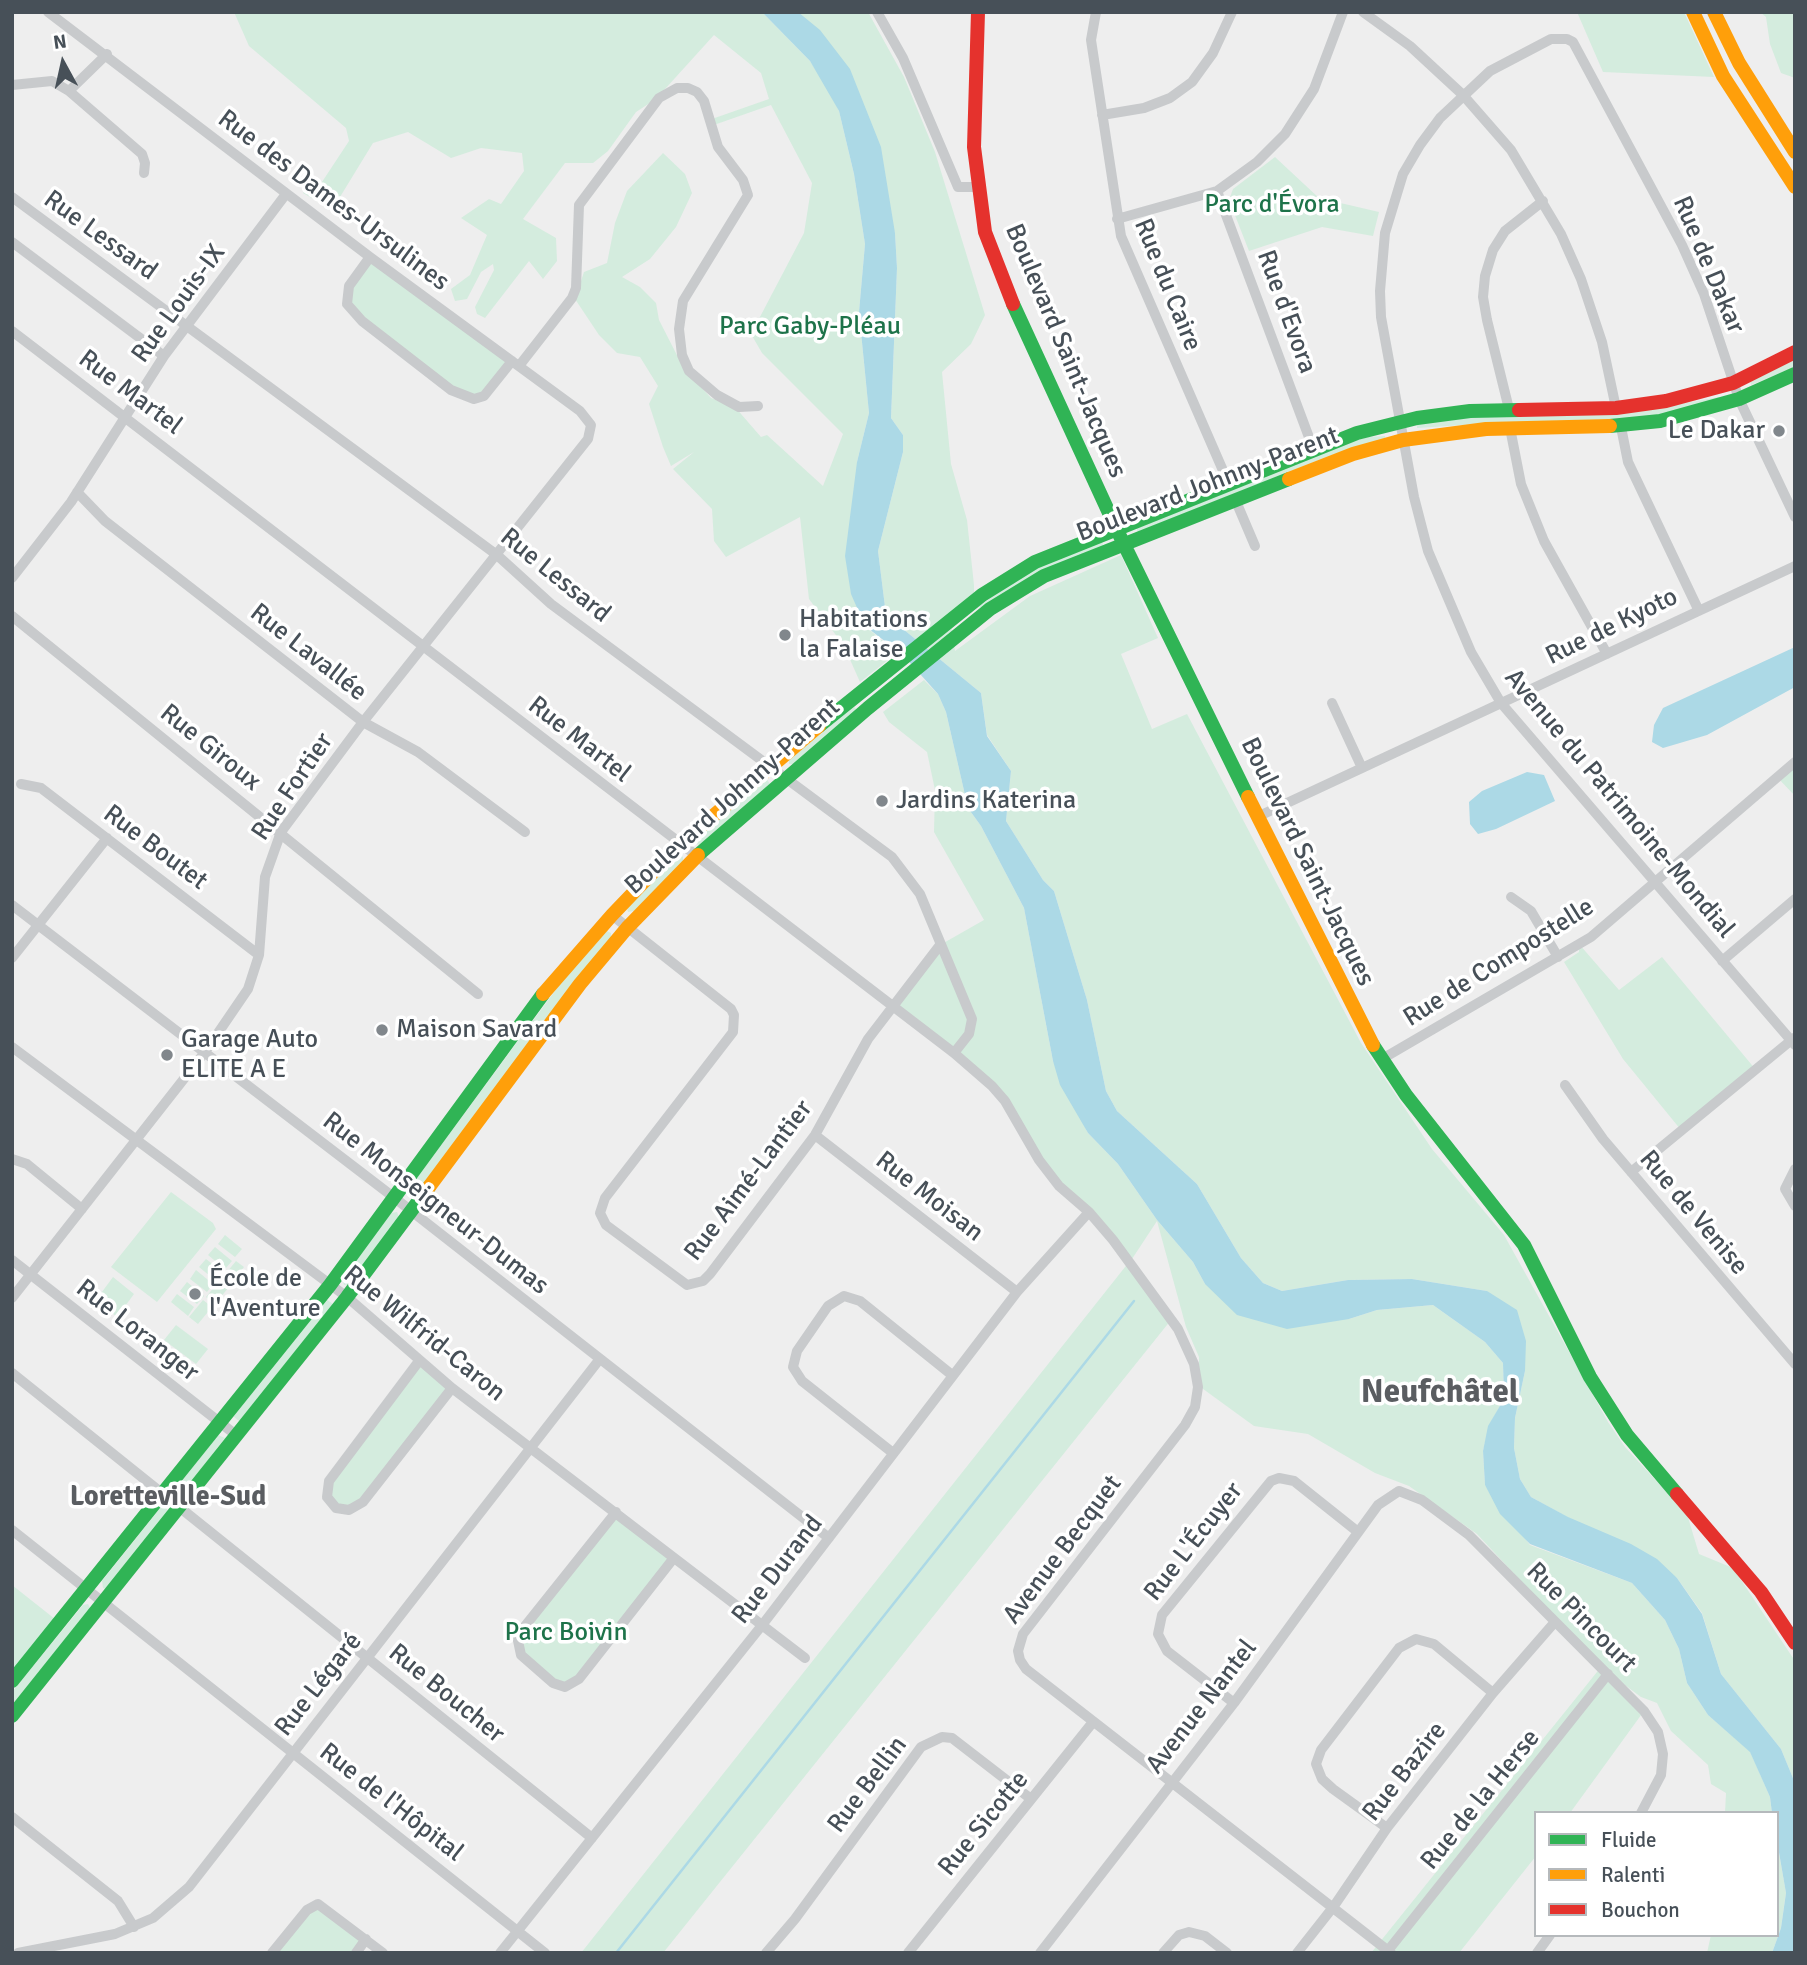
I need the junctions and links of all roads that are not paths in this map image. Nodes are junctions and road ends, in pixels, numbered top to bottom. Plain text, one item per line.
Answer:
1 (48, 12) edge
2 (877, 12) edge
3 (978, 12) edge
4 (1096, 12) edge
5 (1232, 12) edge
6 (1343, 12) edge
7 (1363, 12) edge
8 (1693, 12) edge
9 (1714, 12) edge
10 (1567, 38) joint
11 (107, 54) junction
12 (12, 85) edge
13 (69, 91) junction
14 (1463, 95) junction
15 (1102, 115) junction
16 (1795, 152) edge
17 (144, 173) dead end
18 (979, 187) junction
19 (1795, 187) edge
20 (1217, 191) junction
21 (286, 194) junction
22 (12, 197) edge
23 (1543, 201) junction
24 (1117, 219) junction
25 (12, 242) edge
26 (370, 257) junction
27 (187, 326) junction
28 (12, 331) edge
29 (1795, 352) edge
30 (164, 356) junction
31 (516, 363) junction
32 (1795, 374) edge
33 (1733, 383) junction
34 (1739, 400) junction
35 (758, 406) dead end
36 (1616, 408) junction
37 (1509, 409) junction
38 (126, 416) junction
39 (1400, 423) junction
40 (591, 425) joint
41 (1621, 427) junction
42 (1510, 428) junction
43 (1403, 440) junction
44 (1312, 448) junction
45 (1228, 482) junction
46 (77, 492) junction
47 (1235, 499) junction
48 (1795, 517) edge
49 (1116, 528) junction
50 (1124, 544) junction
51 (1255, 546) dead end
52 (498, 555) junction
53 (1795, 566) edge
54 (12, 578) edge
55 (1698, 609) junction
56 (12, 616) edge
57 (424, 647) junction
58 (1607, 654) junction
59 (1332, 703) dead end
60 (1501, 703) junction
61 (363, 722) junction
62 (1795, 762) edge
63 (770, 766) junction
64 (1362, 768) junction
65 (788, 777) junction
66 (20, 784) dead end
67 (1257, 817) junction
68 (281, 832) junction
69 (525, 832) dead end
70 (107, 838) junction
71 (680, 844) junction
72 (696, 857) junction
73 (1655, 881) junction
74 (1511, 897) dead end
75 (1795, 899) edge
76 (12, 905) edge
77 (612, 915) junction
78 (38, 925) junction
79 (627, 928) junction
80 (940, 945) junction
81 (260, 955) junction
82 (1558, 957) junction
83 (12, 958) edge
84 (1722, 961) junction
85 (478, 994) dead end
86 (892, 1005) junction
87 (1794, 1041) edge
88 (12, 1047) edge
89 (205, 1052) junction
90 (954, 1053) junction
91 (1382, 1059) junction
92 (1565, 1085) dead end
93 (815, 1135) junction
94 (135, 1142) junction
95 (12, 1159) edge
96 (1795, 1169) edge
97 (1631, 1172) junction
98 (396, 1199) junction
99 (1795, 1206) edge
100 (82, 1209) junction
101 (411, 1211) junction
102 (1088, 1212) junction
103 (12, 1260) edge
104 (30, 1275) junction
105 (330, 1285) junction
106 (1017, 1292) junction
107 (347, 1297) junction
108 (12, 1298) edge
109 (599, 1360) junction
110 (419, 1361) junction
111 (1795, 1364) edge
112 (12, 1373) edge
113 (953, 1375) junction
114 (452, 1388) junction
115 (220, 1423) junction
116 (236, 1435) junction
117 (531, 1447) junction
118 (893, 1453) junction
119 (1399, 1491) joint
120 (165, 1493) junction
121 (180, 1505) junction
122 (616, 1512) junction
123 (12, 1530) edge
124 (1358, 1532) junction
125 (829, 1538) junction
126 (673, 1559) junction
127 (88, 1590) junction
128 (104, 1602) junction
129 (1554, 1623) junction
130 (763, 1624) junction
131 (1795, 1643) edge
132 (367, 1658) junction
133 (805, 1658) dead end
134 (1608, 1674) junction
135 (12, 1681) edge
136 (1493, 1693) junction
137 (1234, 1703) junction
138 (12, 1716) edge
139 (1093, 1722) junction
140 (293, 1752) junction
141 (1170, 1782) junction
142 (1031, 1800) junction
143 (1642, 1811) edge
144 (12, 1818) edge
145 (1387, 1828) junction
146 (592, 1838) junction
147 (1334, 1906) junction
148 (134, 1927) junction
149 (518, 1930) junction
150 (1549, 1937) edge
151 (366, 1939) junction
152 (1389, 1952) edge
153 (18, 1953) edge
154 (272, 1953) edge
155 (356, 1953) edge
156 (383, 1953) edge
157 (500, 1953) edge
158 (545, 1953) edge
159 (766, 1953) edge
160 (908, 1953) edge
161 (1040, 1953) edge
162 (1163, 1953) edge
163 (1227, 1953) edge
164 (1297, 1953) edge
165 (1537, 1953) edge

1 - 11 street, Rue des Dames-Ursulines
2 - 18 street
3 - 18 main road, Boulevard Saint-Jacques
4 - 15 street, Rue du Caire
5 - 15 street
6 - 20 street
7 - 14 street
8 - 19 main road
9 - 16 main road
10 - 14 street, Avenue du Patrimoine-Mondial
10 - 33 street, Rue de Dakar
11 - 13 street
11 - 21 street, Rue des Dames-Ursulines
12 - 13 street
13 - 17 street
14 - 23 street
14 - 39 street, Avenue du Patrimoine-Mondial
15 - 24 street, Rue du Caire
18 - 49 main road, Boulevard Saint-Jacques
20 - 24 street
20 - 44 street, Rue d'Evora
21 - 26 street, Rue des Dames-Ursulines
21 - 27 street, Rue Louis-IX
22 - 27 street, Rue Lessard
23 - 36 street
23 - 37 street
24 - 45 street, Rue du Caire
25 - 30 street
26 - 31 street, Rue des Dames-Ursulines
26 - 31 street
27 - 30 street, Rue Louis-IX
27 - 52 street, Rue Lessard
28 - 38 street, Rue Martel
29 - 33 main road, Boulevard Johnny-Parent
30 - 38 street, Rue Louis-IX
31 - 35 street
31 - 40 street, Rue des Dames-Ursulines
32 - 34 main road, Boulevard Johnny-Parent
33 - 34 street, Rue de Dakar
33 - 36 main road, Boulevard Johnny-Parent
34 - 41 main road, Boulevard Johnny-Parent
34 - 48 street, Rue de Dakar
36 - 37 main road, Boulevard Johnny-Parent
37 - 39 main road, Boulevard Johnny-Parent
38 - 46 street, Rue Louis-IX
38 - 57 street, Rue Martel
39 - 43 street, Avenue du Patrimoine-Mondial
39 - 44 main road, Boulevard Johnny-Parent
40 - 52 street, Rue Fortier
41 - 42 main road, Boulevard Johnny-Parent
41 - 55 street
42 - 43 main road, Boulevard Johnny-Parent
42 - 58 street
43 - 47 main road, Boulevard Johnny-Parent
43 - 60 street, Avenue du Patrimoine-Mondial
44 - 45 main road, Boulevard Johnny-Parent
45 - 49 main road, Boulevard Johnny-Parent
46 - 54 street, Rue Louis-IX
46 - 61 street, Rue Lavallée
47 - 50 main road, Boulevard Johnny-Parent
47 - 51 street
49 - 50 main road, Boulevard Saint-Jacques
49 - 63 main road, Boulevard Johnny-Parent
50 - 65 main road, Boulevard Johnny-Parent
50 - 67 main road, Boulevard Saint-Jacques
52 - 57 street, Rue Fortier
52 - 63 street, Rue Lessard
53 - 55 street, Rue de Kyoto
55 - 58 street, Rue de Kyoto
56 - 68 street, Rue Giroux
57 - 61 street, Rue Fortier
57 - 71 street, Rue Martel
58 - 60 street, Rue de Kyoto
59 - 64 street
60 - 64 street, Rue de Kyoto
60 - 73 street, Avenue du Patrimoine-Mondial
61 - 68 street, Rue Fortier
61 - 69 street, Rue Lavallée
62 - 73 street, Rue de Compostelle
63 - 65 street, Rue Lessard
63 - 71 main road, Boulevard Johnny-Parent
64 - 67 street, Rue de Kyoto
65 - 72 main road, Boulevard Johnny-Parent
65 - 80 street, Rue Lessard
66 - 70 street, Rue Boutet
67 - 91 main road, Boulevard Saint-Jacques
68 - 81 street, Rue Fortier
68 - 85 street, Rue Giroux
70 - 78 street
70 - 81 street, Rue Boutet
71 - 72 street, Rue Martel
71 - 77 main road, Boulevard Johnny-Parent
72 - 79 main road, Boulevard Johnny-Parent
72 - 86 street, Rue Martel
73 - 82 street, Rue de Compostelle
73 - 84 street, Avenue du Patrimoine-Mondial
74 - 82 street
75 - 84 street
76 - 78 street, Rue Monseigneur-Dumas
77 - 79 street, Rue Aimé-Lantier
77 - 98 main road, Boulevard Johnny-Parent
78 - 83 street
78 - 89 street, Rue Monseigneur-Dumas
79 - 93 street, Rue Aimé-Lantier
79 - 101 main road, Boulevard Johnny-Parent
80 - 86 street, Rue Aimé-Lantier
80 - 90 street, Rue Lessard
81 - 89 street, Rue Fortier
82 - 91 street, Rue de Compostelle
84 - 87 street, Avenue du Patrimoine-Mondial
86 - 90 street, Rue Martel
86 - 93 street, Rue Aimé-Lantier
87 - 97 street
88 - 94 street, Rue Wilfrid-Caron
89 - 94 street, Rue Fortier
89 - 98 street, Rue Monseigneur-Dumas
90 - 102 street, Rue Martel
91 - 131 main road, Boulevard Saint-Jacques
92 - 97 street, Rue de Venise
93 - 106 street, Rue Moisan
94 - 100 street, Rue Fortier
94 - 105 street, Rue Wilfrid-Caron
95 - 100 street
96 - 99 street
97 - 111 street, Rue de Venise
98 - 101 street, Rue Monseigneur-Dumas
98 - 105 main road, Boulevard Johnny-Parent
100 - 104 street, Rue Fortier
101 - 107 main road, Boulevard Johnny-Parent
101 - 109 street, Rue Monseigneur-Dumas
102 - 106 street, Rue Durand
102 - 139 street, Avenue Becquet
103 - 104 street, Rue Loranger
104 - 108 street, Rue Fortier
104 - 115 street, Rue Loranger
105 - 107 street, Rue Wilfrid-Caron
105 - 115 main road, Boulevard Johnny-Parent
106 - 113 street, Rue Durand
107 - 110 street, Rue Wilfrid-Caron
107 - 116 main road, Boulevard Johnny-Parent
109 - 117 street, Rue Légaré
109 - 125 street, Rue Monseigneur-Dumas
110 - 114 street, Rue Wilfrid-Caron
110 - 114 street
112 - 120 street, Rue Boucher
113 - 118 street, Rue Durand
113 - 118 street
114 - 117 street, Rue Wilfrid-Caron
115 - 116 street, Rue Loranger
115 - 120 main road, Boulevard Johnny-Parent
116 - 121 main road, Boulevard Johnny-Parent
117 - 122 street, Rue Wilfrid-Caron
117 - 132 street, Rue Légaré
118 - 125 street, Rue Durand
119 - 124 street, Avenue Nantel
119 - 129 street, Rue Pincourt
120 - 121 street, Rue Boucher
120 - 127 main road, Boulevard Johnny-Parent
121 - 128 main road, Boulevard Johnny-Parent
121 - 132 street, Rue Boucher
122 - 126 street, Rue Wilfrid-Caron
122 - 126 street
123 - 127 street, Rue de l'Hôpital
124 - 137 street, Avenue Nantel
124 - 137 street, Rue L'Écuyer
125 - 130 street, Rue Durand
126 - 130 street, Rue Wilfrid-Caron
127 - 128 street, Rue de l'Hôpital
127 - 135 main road, Boulevard Johnny-Parent
128 - 138 main road, Boulevard Johnny-Parent
128 - 140 street, Rue de l'Hôpital
129 - 134 street, Rue Pincourt
129 - 136 street, Rue Bazire
130 - 133 street, Rue Wilfrid-Caron
130 - 146 street, Rue Durand
132 - 140 street, Rue Légaré
132 - 146 street, Rue Boucher
134 - 143 street, Rue Pincourt
134 - 152 street, Rue de la Herse
136 - 145 street, Rue Bazire
136 - 145 street
137 - 141 street, Avenue Nantel
139 - 141 street, Avenue Becquet
139 - 142 street, Rue Sicotte
140 - 148 street, Rue Légaré
140 - 149 street, Rue de l'Hôpital
141 - 147 street, Avenue Becquet
141 - 161 street, Avenue Nantel
142 - 159 street, Rue Bellin
142 - 160 street, Rue Sicotte
144 - 148 street
145 - 147 street, Rue Bazire
146 - 149 street, Rue Durand
147 - 152 street, Avenue Becquet
147 - 164 street, Rue Bazire
148 - 153 street, Rue Légaré
149 - 157 street, Rue Durand
149 - 158 street, Rue de l'Hôpital
150 - 165 street
151 - 154 street
151 - 155 street
151 - 156 street
162 - 163 street

